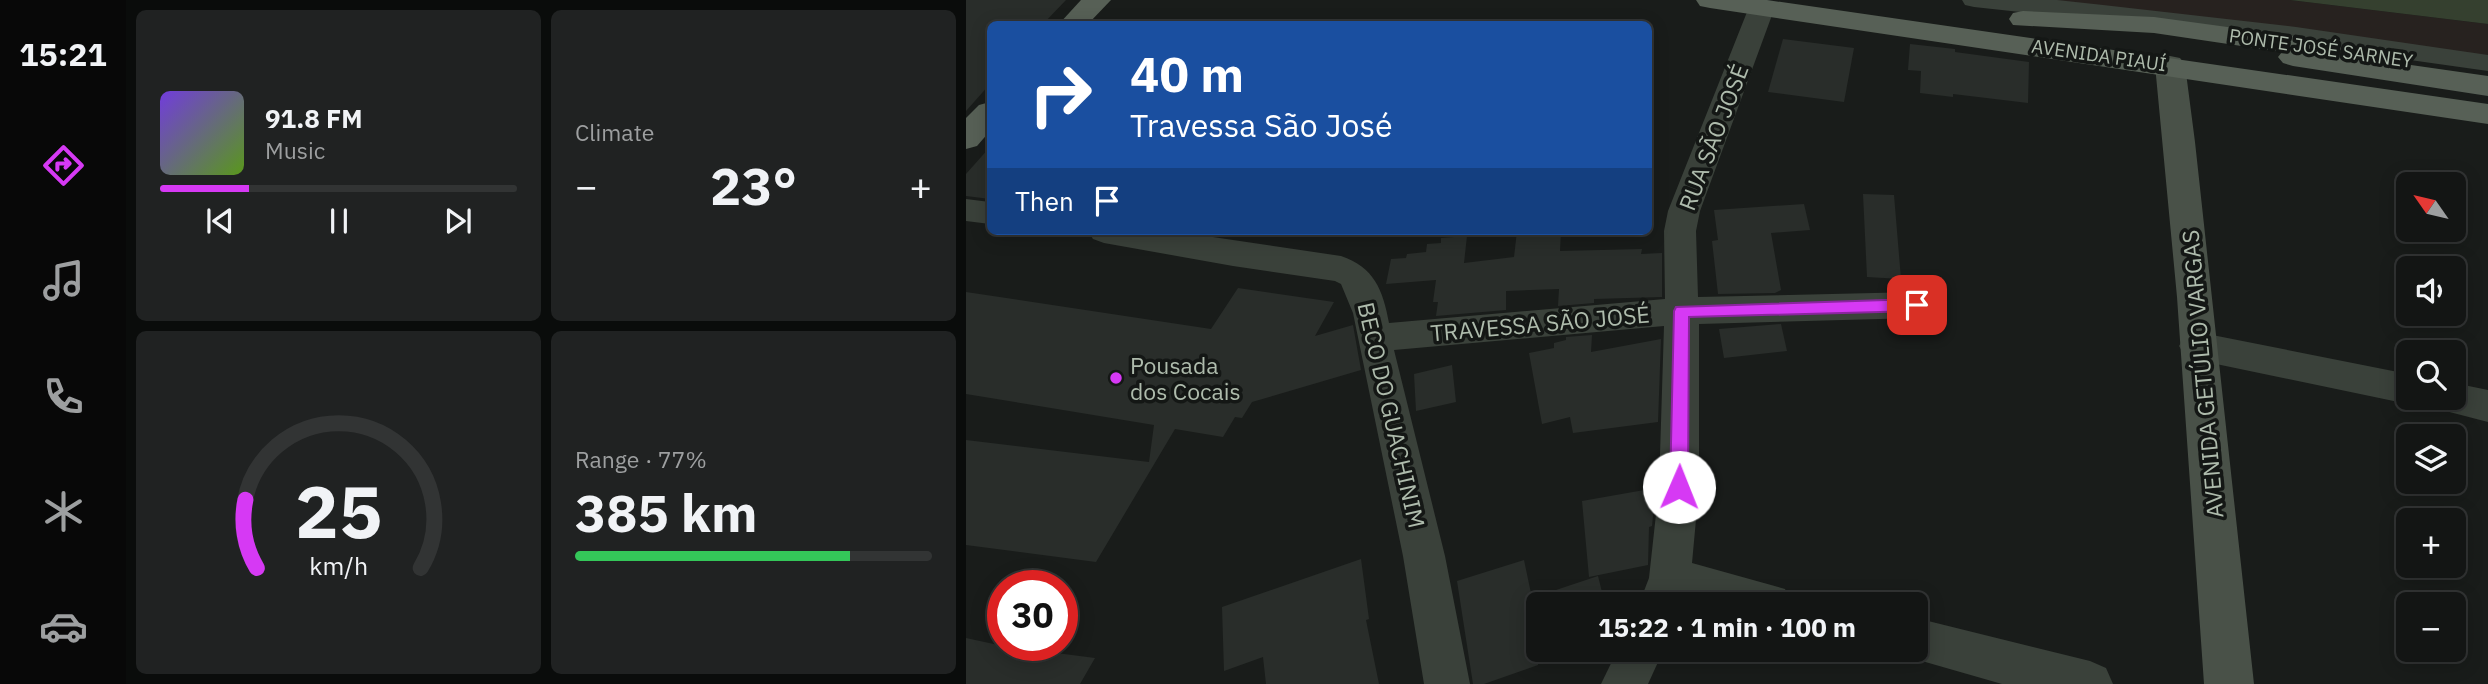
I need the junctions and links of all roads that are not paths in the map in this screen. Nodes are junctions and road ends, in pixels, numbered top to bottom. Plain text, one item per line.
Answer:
1 (1097, 0) edge
2 (1710, 0) edge
3 (1889, 0) edge
4 (1974, 0) edge
5 (1762, 7) junction
6 (2023, 19) junction
7 (1076, 21) edge
8 (2488, 63) edge
9 (2170, 65) junction
10 (2488, 72) edge
11 (2488, 86) edge
12 (2488, 114) edge
13 (987, 115) edge
14 (966, 138) edge
15 (966, 210) edge
16 (987, 213) edge
17 (1126, 235) edge
18 (1917, 305) dead end
19 (1682, 311) junction
20 (1374, 338) junction
21 (2197, 346) junction
22 (2396, 387) edge
23 (2466, 401) edge
24 (2488, 406) edge
25 (1665, 591) edge
26 (1928, 643) edge
27 (1635, 662) edge
28 (1447, 684) edge
29 (1624, 684) edge
30 (2090, 684) edge
31 (2229, 684) edge

1 - 7 main road
2 - 5 main road, AVENIDA PIAUÍ
3 - 6 main road, AVENIDA PIAUÍ
4 - 8 street
5 - 9 main road, AVENIDA PIAUÍ
5 - 19 street, RUA SÃO JOSÉ
6 - 10 main road, PONTE JOSÉ SARNEY
6 - 11 main road, AVENIDA PIAUÍ
9 - 12 main road, AVENIDA PIAUÍ
9 - 21 street, AVENIDA GETÚLIO VARGAS
13 - 14 main road
15 - 16 street
17 - 20 street, BECO DO GUACHINIM
18 - 19 street, TRAVESSA SÃO JOSÉ
19 - 20 street, TRAVESSA SÃO JOSÉ
19 - 25 street, RUA SÃO JOSÉ
20 - 28 street, BECO DO GUACHINIM
21 - 22 street
21 - 31 street, AVENIDA GETÚLIO VARGAS
23 - 24 street
26 - 30 street
27 - 29 street

